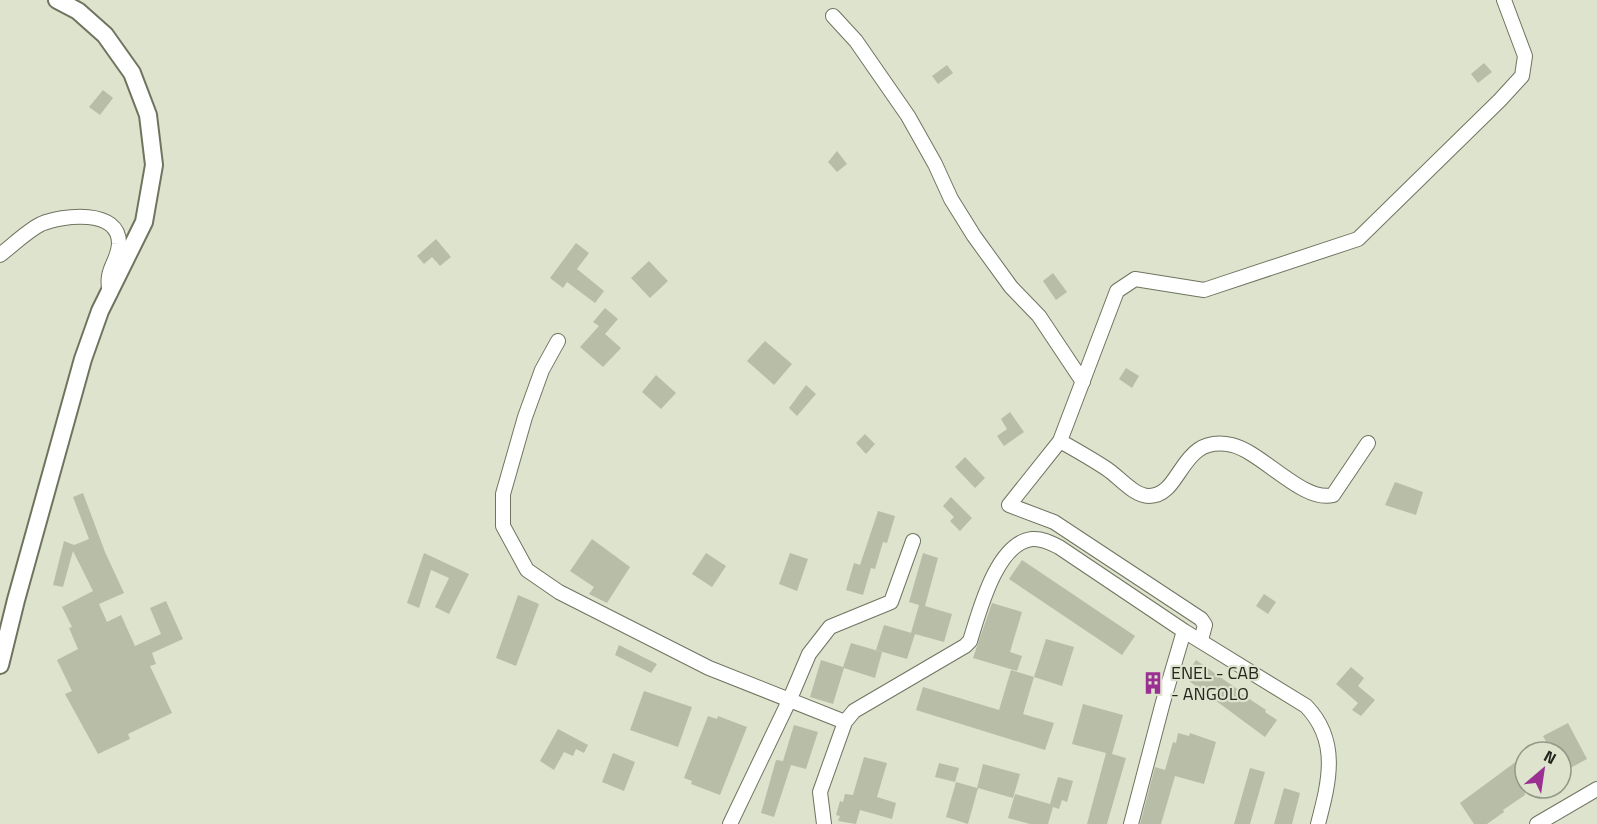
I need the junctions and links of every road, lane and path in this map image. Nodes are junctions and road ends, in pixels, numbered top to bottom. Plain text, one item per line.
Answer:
1 (57, 0) edge
2 (1504, 0) edge
3 (833, 16) dead end
4 (0, 255) edge
5 (110, 293) junction
6 (558, 341) dead end
7 (1083, 382) junction
8 (1060, 441) junction
9 (1368, 443) dead end
10 (913, 541) dead end
11 (1184, 631) junction
12 (1201, 640) junction
13 (0, 665) edge
14 (789, 701) junction
15 (845, 722) junction
16 (1597, 789) edge
17 (730, 824) edge
18 (824, 824) edge
19 (1131, 824) edge
20 (1318, 824) edge
21 (1537, 824) edge

1 - 5 main road
2 - 7 street
3 - 7 street
4 - 5 street
5 - 13 main road
6 - 14 street
7 - 8 street
8 - 9 street
8 - 12 street
10 - 14 street
11 - 12 street
11 - 15 street
11 - 19 street
12 - 20 street
14 - 15 street
14 - 17 street
15 - 18 street
16 - 21 street

